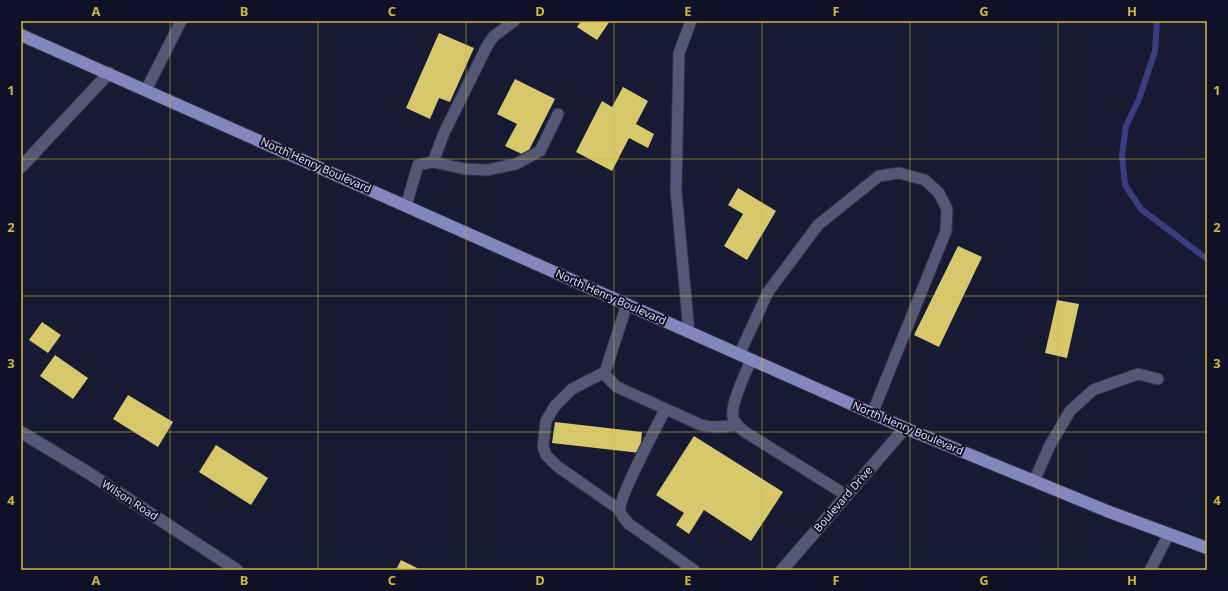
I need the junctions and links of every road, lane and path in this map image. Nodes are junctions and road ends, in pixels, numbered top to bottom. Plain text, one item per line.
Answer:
1 (181, 21) edge
2 (514, 21) edge
3 (691, 21) edge
4 (21, 35) edge
5 (109, 73) junction
6 (146, 90) junction
7 (558, 114) dead end
8 (433, 162) junction
9 (21, 167) edge
10 (406, 206) junction
11 (627, 304) junction
12 (689, 332) junction
13 (740, 355) junction
14 (751, 360) junction
15 (604, 372) junction
16 (1158, 379) dead end
17 (665, 410) junction
18 (872, 414) junction
19 (736, 425) junction
20 (905, 428) junction
21 (21, 432) edge
22 (1034, 481) junction
23 (846, 495) junction
24 (620, 510) junction
25 (1169, 534) junction
26 (1207, 548) edge
27 (233, 569) edge
28 (694, 570) edge
29 (782, 570) edge
30 (1150, 570) edge

1 - 6 lane
2 - 8 lane
3 - 12 lane
4 - 5 main road, North Henry Boulevard
5 - 6 main road, North Henry Boulevard
5 - 9 street
6 - 10 main road, North Henry Boulevard
7 - 8 lane
8 - 10 lane
10 - 11 main road, North Henry Boulevard
11 - 12 main road, North Henry Boulevard
11 - 15 lane
12 - 13 main road, North Henry Boulevard
13 - 14 main road, North Henry Boulevard
13 - 18 lane
14 - 18 main road, North Henry Boulevard
14 - 19 lane
15 - 17 lane
15 - 24 lane
16 - 22 lane
17 - 19 lane
17 - 24 lane
18 - 20 main road, North Henry Boulevard
19 - 23 lane
20 - 22 main road, North Henry Boulevard
20 - 23 street, Boulevard Drive
21 - 27 street, Wilson Road
22 - 25 main road, North Henry Boulevard
23 - 29 street, Boulevard Drive
24 - 28 lane
25 - 26 main road, North Henry Boulevard
25 - 30 lane

